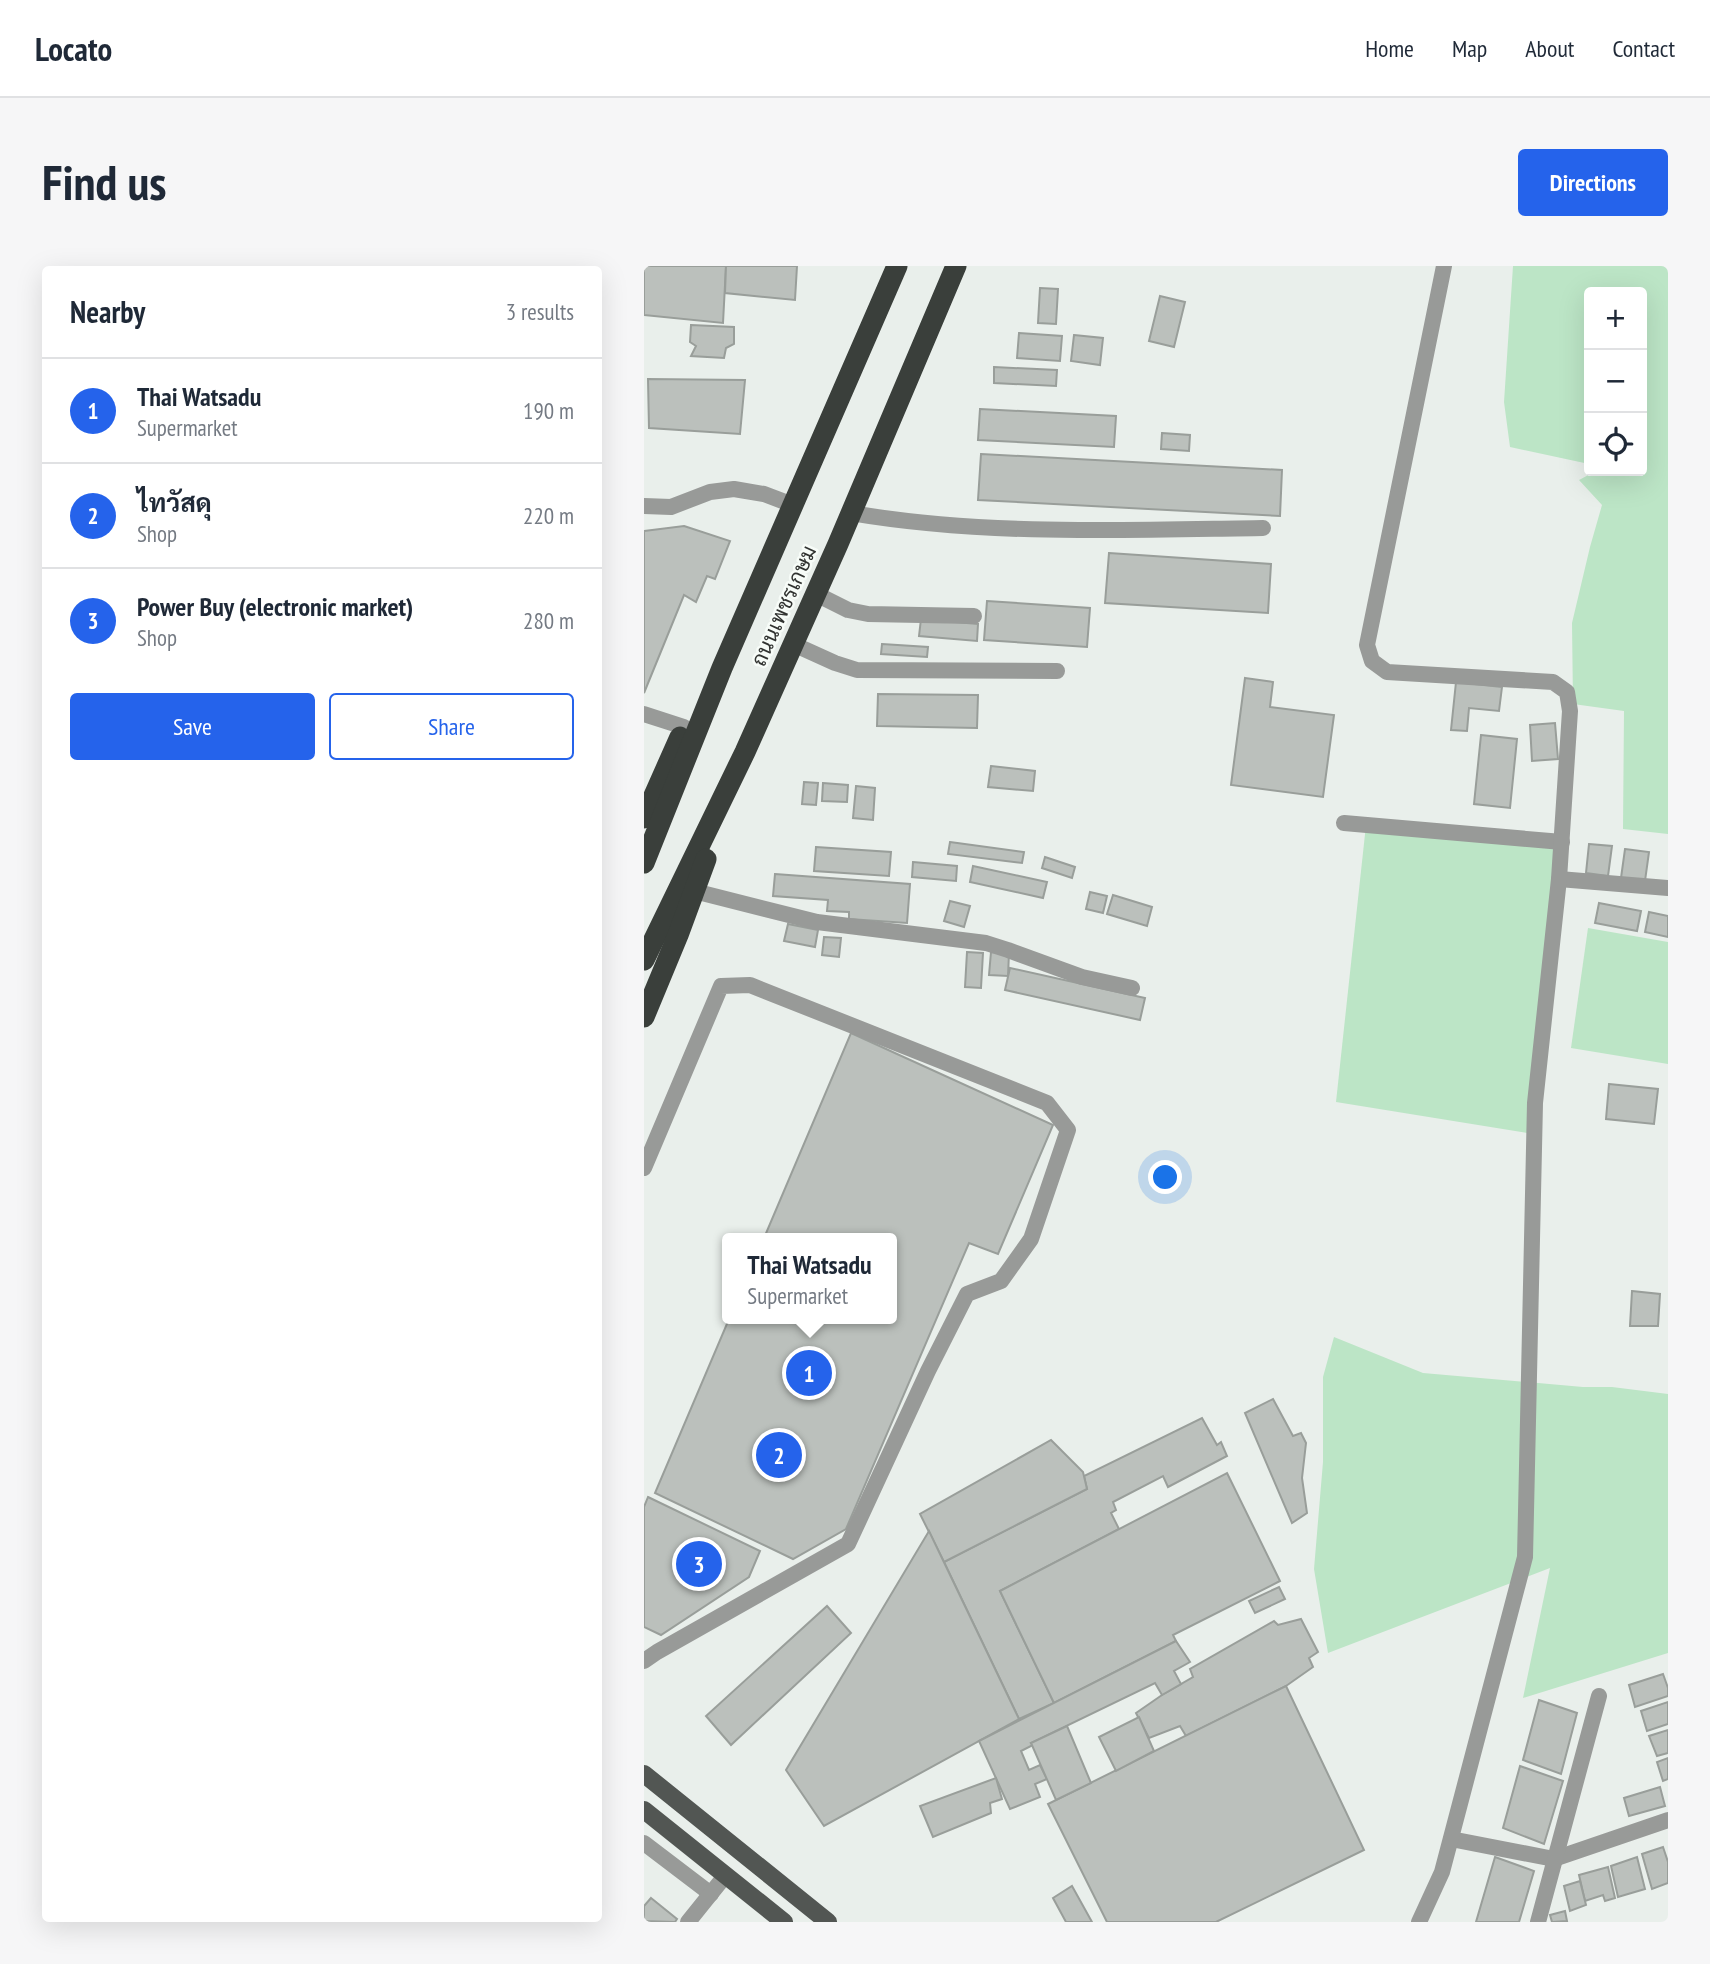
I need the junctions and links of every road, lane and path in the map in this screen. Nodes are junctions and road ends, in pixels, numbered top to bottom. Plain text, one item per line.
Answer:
1 (897, 266) edge
2 (956, 266) edge
3 (1444, 266) edge
4 (793, 505) junction
5 (644, 506) edge
6 (851, 513) junction
7 (1263, 528) dead end
8 (816, 594) junction
9 (974, 616) dead end
10 (793, 644) junction
11 (722, 668) junction
12 (1057, 671) dead end
13 (644, 714) edge
14 (684, 727) junction
15 (745, 752) junction
16 (644, 818) edge
17 (1344, 823) dead end
18 (1562, 842) junction
19 (644, 863) edge
20 (1559, 879) junction
21 (1668, 888) edge
22 (694, 891) junction
23 (644, 960) edge
24 (1132, 988) dead end
25 (644, 1017) edge
26 (651, 1131) edge
27 (644, 1168) edge
28 (644, 1661) edge
29 (1599, 1696) dead end
30 (644, 1774) edge
31 (644, 1810) edge
32 (1668, 1820) edge
33 (1451, 1839) junction
34 (644, 1843) edge
35 (1554, 1859) junction
36 (725, 1876) junction
37 (711, 1894) junction
38 (688, 1922) edge
39 (784, 1922) edge
40 (828, 1922) edge
41 (1419, 1922) edge
42 (1538, 1922) edge

1 - 4 highway, ถนนเพชรเกษม
2 - 6 highway, ถนนเพชรเกษม
3 - 18 street
4 - 5 street
4 - 11 highway, ถนนเพชรเกษม
6 - 7 street
6 - 8 highway, ถนนเพชรเกษม
8 - 9 street
8 - 10 highway, ถนนเพชรเกษม
10 - 12 street
10 - 15 highway, ถนนเพชรเกษม
11 - 14 highway
11 - 19 highway, ถนนเพชรเกษม
13 - 14 street
14 - 16 highway
15 - 22 highway
15 - 23 highway, ถนนเพชรเกษม
17 - 18 street
18 - 20 street
20 - 21 street
20 - 33 street
22 - 24 street
22 - 25 highway
26 - 27 street
26 - 28 street
29 - 35 street
30 - 40 main road
31 - 36 main road
32 - 35 street
33 - 35 street
33 - 41 street
34 - 37 street
35 - 42 street
36 - 37 street
36 - 39 main road
37 - 38 street

